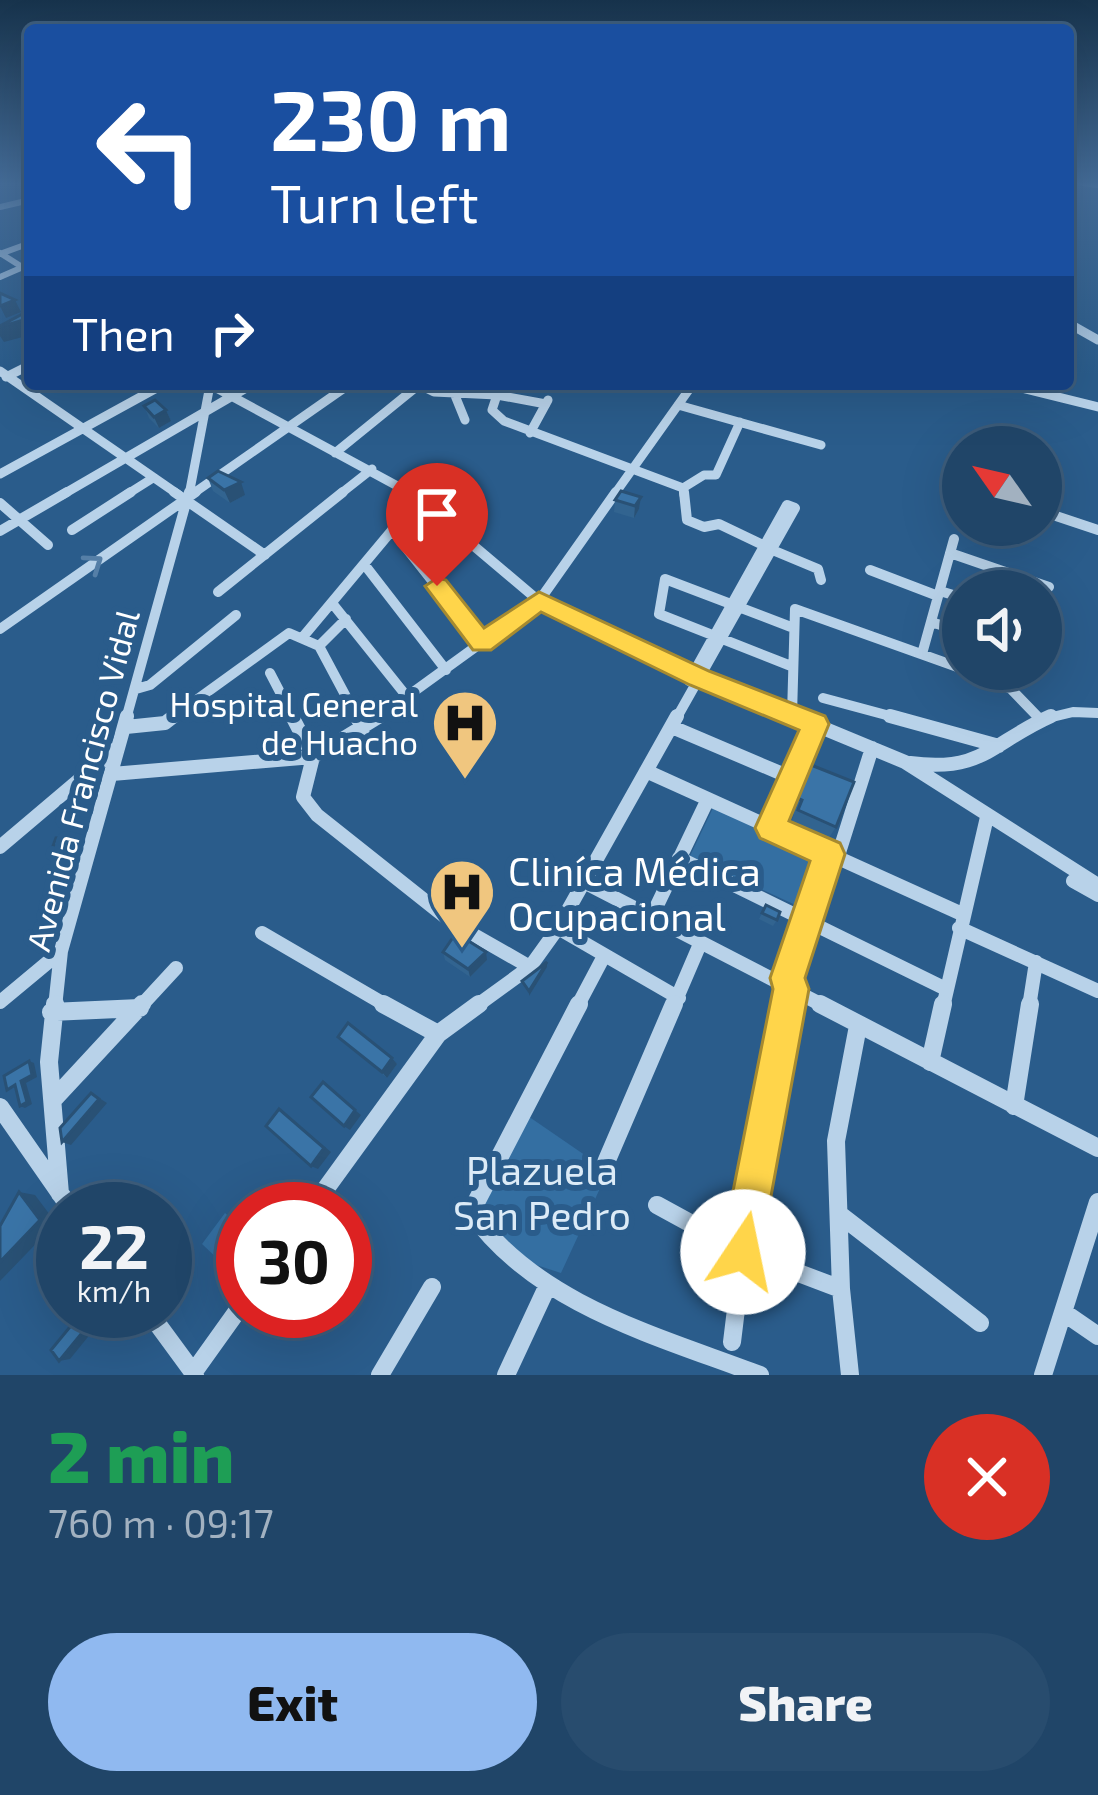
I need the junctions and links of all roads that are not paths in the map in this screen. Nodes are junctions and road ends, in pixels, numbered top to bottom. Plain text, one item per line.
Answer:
1 (25, 390) edge
2 (153, 390) edge
3 (209, 390) edge
4 (219, 390) edge
5 (243, 390) edge
6 (341, 390) edge
7 (412, 390) edge
8 (430, 390) edge
9 (687, 390) edge
10 (1029, 390) edge
11 (454, 393) junction
12 (496, 395) junction
13 (231, 397) junction
14 (678, 404) junction
15 (1098, 407) edge
16 (207, 412) junction
17 (465, 420) dead end
18 (740, 422) junction
19 (82, 428) junction
20 (286, 429) junction
21 (530, 433) junction
22 (820, 445) dead end
23 (336, 452) junction
24 (125, 458) junction
25 (370, 470) junction
26 (632, 471) junction
27 (0, 474) edge
28 (153, 478) junction
29 (683, 488) junction
30 (188, 498) junction
31 (417, 500) junction
32 (0, 503) edge
33 (791, 507) dead end
34 (1062, 518) edge
35 (20, 519) junction
36 (72, 530) dead end
37 (392, 530) junction
38 (1098, 530) edge
39 (0, 531) edge
40 (48, 545) dead end
41 (952, 546) edge
42 (767, 547) junction
43 (950, 554) junction
44 (265, 555) junction
45 (364, 564) junction
46 (870, 569) dead end
47 (998, 570) edge
48 (821, 580) dead end
49 (218, 592) dead end
50 (939, 593) junction
51 (942, 594) edge
52 (332, 603) junction
53 (536, 604) junction
54 (736, 606) junction
55 (236, 615) dead end
56 (346, 619) junction
57 (931, 622) junction
58 (942, 625) edge
59 (791, 627) junction
60 (0, 629) edge
61 (302, 638) junction
62 (718, 638) junction
63 (482, 644) junction
64 (319, 646) junction
65 (922, 654) junction
66 (942, 661) edge
67 (791, 666) junction
68 (446, 670) junction
69 (270, 673) dead end
70 (695, 679) junction
71 (136, 689) junction
72 (1012, 690) edge
73 (408, 698) junction
74 (823, 698) dead end
75 (1098, 713) edge
76 (792, 715) junction
77 (1039, 718) junction
78 (126, 727) junction
79 (672, 727) junction
80 (814, 728) junction
81 (363, 729) junction
82 (121, 744) junction
83 (1000, 747) junction
84 (871, 752) junction
85 (313, 757) junction
86 (902, 765) junction
87 (646, 771) junction
88 (112, 775) junction
89 (792, 778) junction
90 (708, 799) junction
91 (985, 820) junction
92 (771, 828) junction
93 (0, 847) edge
94 (833, 856) junction
95 (680, 858) junction
96 (582, 881) junction
97 (1098, 886) edge
98 (1098, 895) edge
99 (651, 918) junction
100 (808, 920) junction
101 (960, 921) junction
102 (558, 928) junction
103 (262, 932) dead end
104 (700, 944) junction
105 (61, 952) junction
106 (604, 956) junction
107 (1036, 962) junction
108 (530, 967) junction
109 (176, 968) dead end
110 (791, 989) junction
111 (946, 989) junction
112 (1098, 992) edge
113 (680, 998) junction
114 (0, 1002) edge
115 (140, 1008) junction
116 (51, 1012) junction
117 (858, 1026) junction
118 (438, 1034) junction
119 (930, 1062) junction
120 (53, 1100) junction
121 (1014, 1106) junction
122 (0, 1107) edge
123 (1098, 1148) edge
124 (604, 1167) dead end
125 (51, 1182) edge
126 (63, 1182) edge
127 (331, 1182) edge
128 (1098, 1202) edge
129 (657, 1205) dead end
130 (839, 1214) junction
131 (743, 1252) junction
132 (432, 1287) dead end
133 (547, 1287) junction
134 (841, 1289) junction
135 (1066, 1314) junction
136 (980, 1323) dead end
137 (1098, 1336) edge
138 (168, 1338) edge
139 (219, 1338) edge
140 (732, 1342) dead end
141 (194, 1374) edge
142 (380, 1375) edge
143 (506, 1375) edge
144 (760, 1375) edge
145 (850, 1375) edge
146 (1043, 1375) edge

1 - 19 street
2 - 19 street
3 - 16 street, Avenida Francisco Vidal
4 - 13 street
5 - 13 street
6 - 20 street
7 - 23 street
8 - 11 street
9 - 14 street
10 - 15 street
11 - 12 street
11 - 17 street
12 - 21 street
12 - 21 street
13 - 16 street
13 - 20 street
14 - 18 street
14 - 26 street
16 - 24 street
16 - 30 street, Avenida Francisco Vidal
18 - 22 street
18 - 29 street
19 - 24 street
19 - 27 street
20 - 23 street
20 - 30 street
21 - 26 street
23 - 25 street
24 - 28 street
24 - 35 street
25 - 31 street
25 - 44 street
26 - 29 street
26 - 53 street
28 - 30 street
28 - 36 street
29 - 42 street
30 - 44 street
60 -> 30 street
30 - 71 street, Avenida Francisco Vidal
31 - 37 street
31 - 53 street
32 - 35 street
33 - 42 street
34 - 38 street
35 - 39 street
35 - 40 street
37 - 45 street
37 - 63 street
41 - 43 street
42 - 48 street
42 - 54 street
43 - 47 street
43 - 50 street
44 - 49 street
45 - 52 street
45 - 68 street
46 - 50 street
50 - 51 street
50 - 57 street
52 - 56 street
52 - 61 street
53 - 63 street
53 - 70 street
54 - 59 street
54 - 62 street
54 - 62 street
55 - 71 street
56 - 64 street
56 - 73 street
57 - 58 street
57 - 65 street
59 - 65 street
59 - 67 street
61 - 64 street
61 - 78 street
62 - 67 street
62 - 70 street
63 - 68 street
64 - 81 street
65 - 66 street
67 - 76 street
68 - 73 street
69 - 85 street
70 - 76 street
70 - 79 street
70 - 80 street
71 - 78 street, Avenida Francisco Vidal
72 - 77 street
73 - 81 street
74 - 83 street
75 - 77 street
76 - 80 street
77 - 83 street
78 - 82 street, Avenida Francisco Vidal
79 - 87 street
79 - 89 street
80 - 84 street
80 - 89 street
81 - 85 street
82 - 88 street, Avenida Francisco Vidal
82 - 93 street
83 - 86 street
84 - 86 street
84 - 94 street
85 - 88 street
85 - 108 street
86 - 91 street
87 - 90 street
87 - 96 street
88 - 105 street, Avenida Francisco Vidal
89 - 92 street
90 - 92 street
90 - 95 street
91 - 97 street
91 - 98 street
91 - 101 street
92 - 94 street
94 - 100 street
94 - 101 street
95 - 99 street
95 - 100 street
96 - 99 street
96 - 102 street
99 - 104 street
100 - 110 street
100 - 111 street
101 - 107 street
101 - 111 street
102 - 106 street
102 - 108 street
103 - 118 street
104 - 110 street
104 - 113 street
105 - 114 street
105 - 116 street, Avenida Francisco Vidal
106 - 113 street
106 - 133 street
107 - 112 street
107 - 121 street
108 - 118 street
109 - 115 street
110 - 117 street
110 - 131 street
111 - 119 street
113 - 124 street
115 - 116 street
115 - 120 street
116 - 120 street, Avenida Francisco Vidal
117 - 119 street
117 - 130 street
118 - 127 street
119 - 121 street
120 - 126 street, Avenida Francisco Vidal
121 - 123 street
122 - 125 street
128 - 135 street
129 - 131 street
130 - 134 street
130 - 136 street
131 - 134 street
131 - 140 street
132 - 142 street
133 - 143 street
133 - 144 street
134 - 145 street
135 - 137 street
135 - 146 street
138 - 141 street
139 - 141 street

